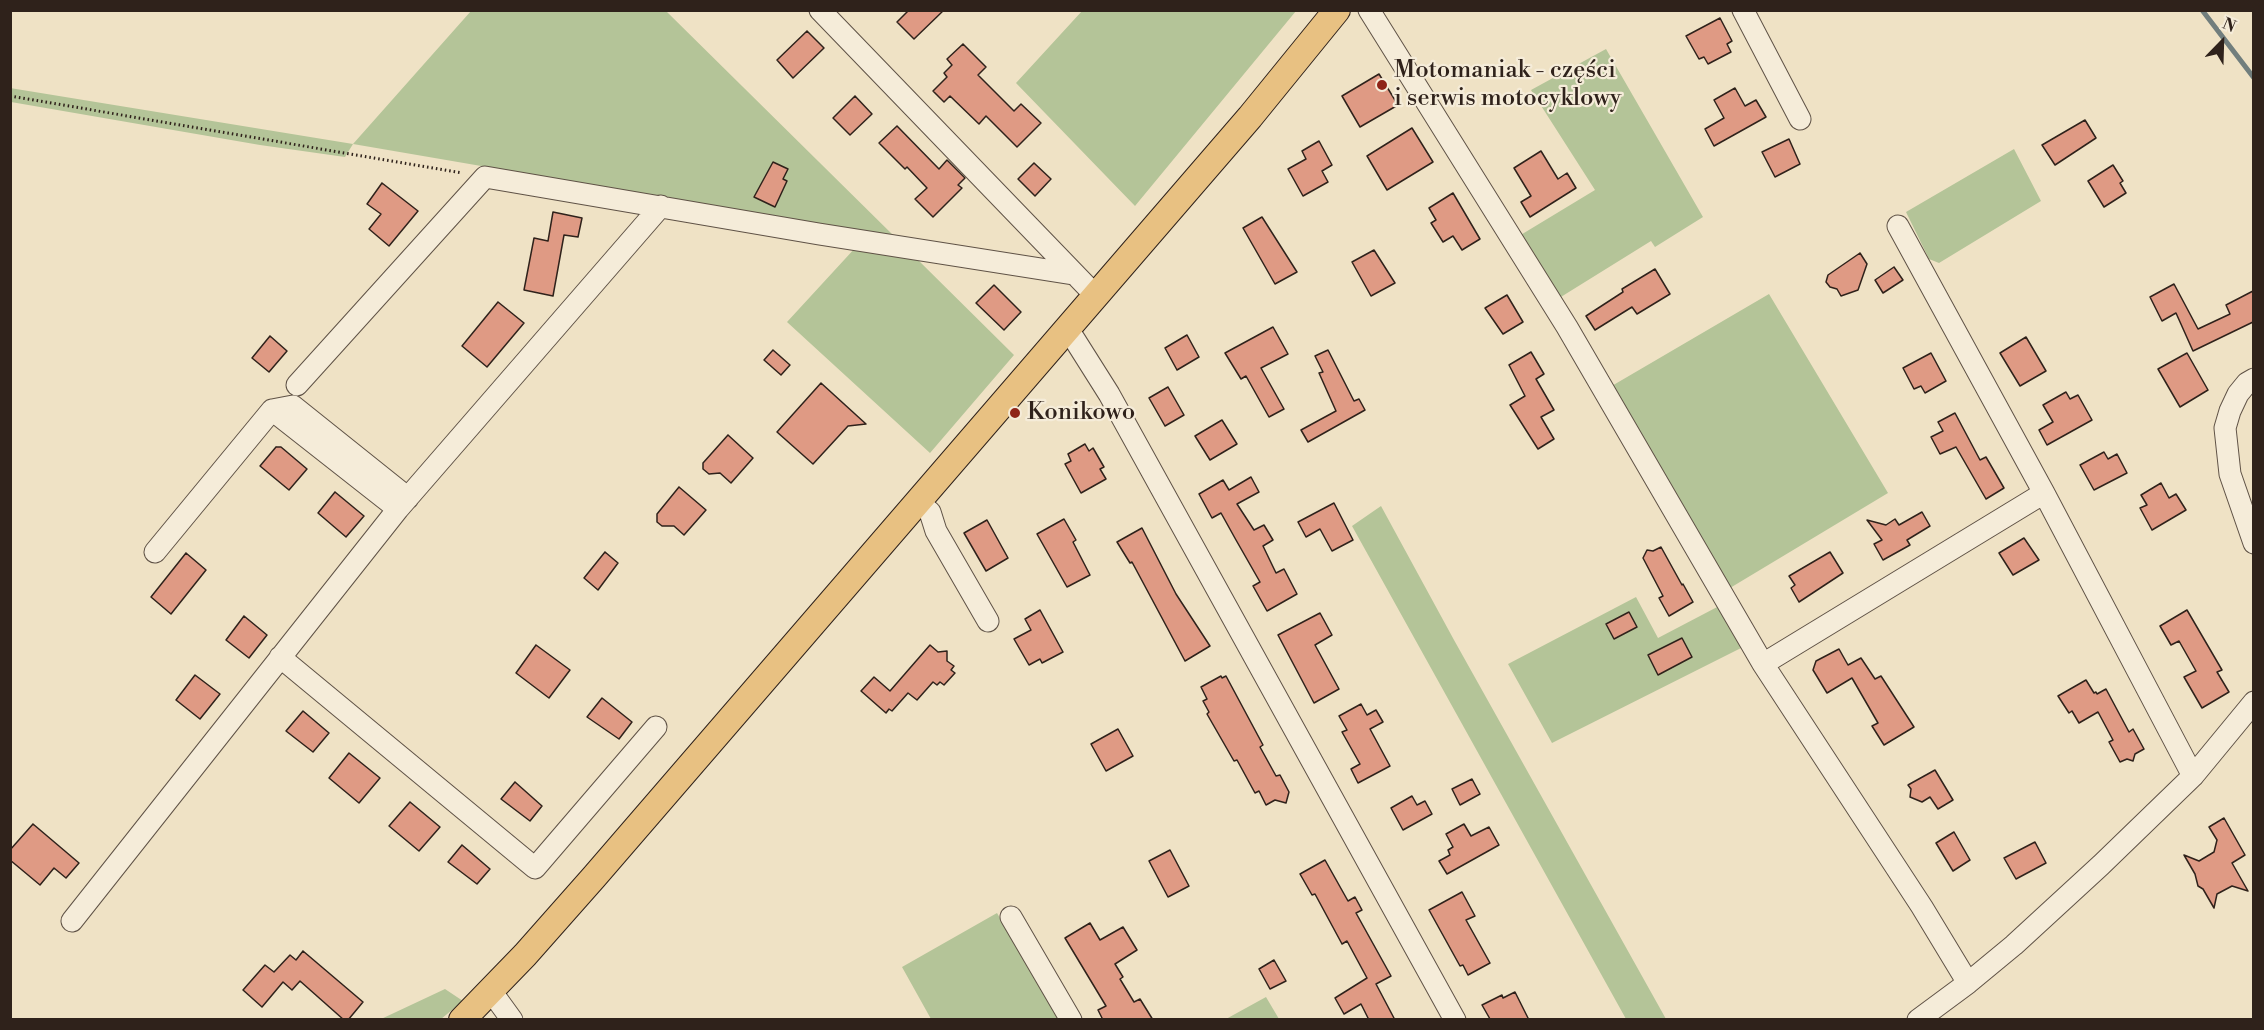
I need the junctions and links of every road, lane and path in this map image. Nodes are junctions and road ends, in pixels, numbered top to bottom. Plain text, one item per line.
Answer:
1 (820, 10) edge
2 (1337, 10) edge
3 (1369, 10) edge
4 (1743, 10) edge
5 (10, 96) edge
6 (1800, 119) dead end
7 (485, 177) junction
8 (661, 206) junction
9 (1898, 226) dead end
10 (1073, 274) junction
11 (1096, 296) junction
12 (1066, 331) junction
13 (2253, 379) edge
14 (297, 385) dead end
15 (2044, 493) junction
16 (918, 502) junction
17 (403, 504) junction
18 (2253, 543) edge
19 (155, 552) dead end
20 (988, 621) dead end
21 (280, 657) junction
22 (1763, 664) junction
23 (2253, 702) edge
24 (656, 727) dead end
25 (2193, 776) junction
26 (1011, 917) dead end
27 (72, 921) dead end
28 (1968, 983) junction
29 (491, 991) junction
30 (462, 1020) edge
31 (512, 1020) edge
32 (1071, 1020) edge
33 (1455, 1020) edge
34 (1918, 1020) edge

1 - 10 street
2 - 11 main road
3 - 22 street
4 - 6 street
5 - 7 path
7 - 8 street
7 - 14 street
8 - 10 street
8 - 17 street
9 - 15 street
10 - 11 street
11 - 12 main road
12 - 16 main road
12 - 33 street
13 - 18 street
15 - 22 street
15 - 25 street
16 - 20 street
16 - 29 main road
17 - 19 street
17 - 21 street
21 - 24 street
21 - 27 street
22 - 28 street
23 - 25 street
25 - 28 street
26 - 32 street
28 - 34 street
29 - 30 main road
29 - 31 street

